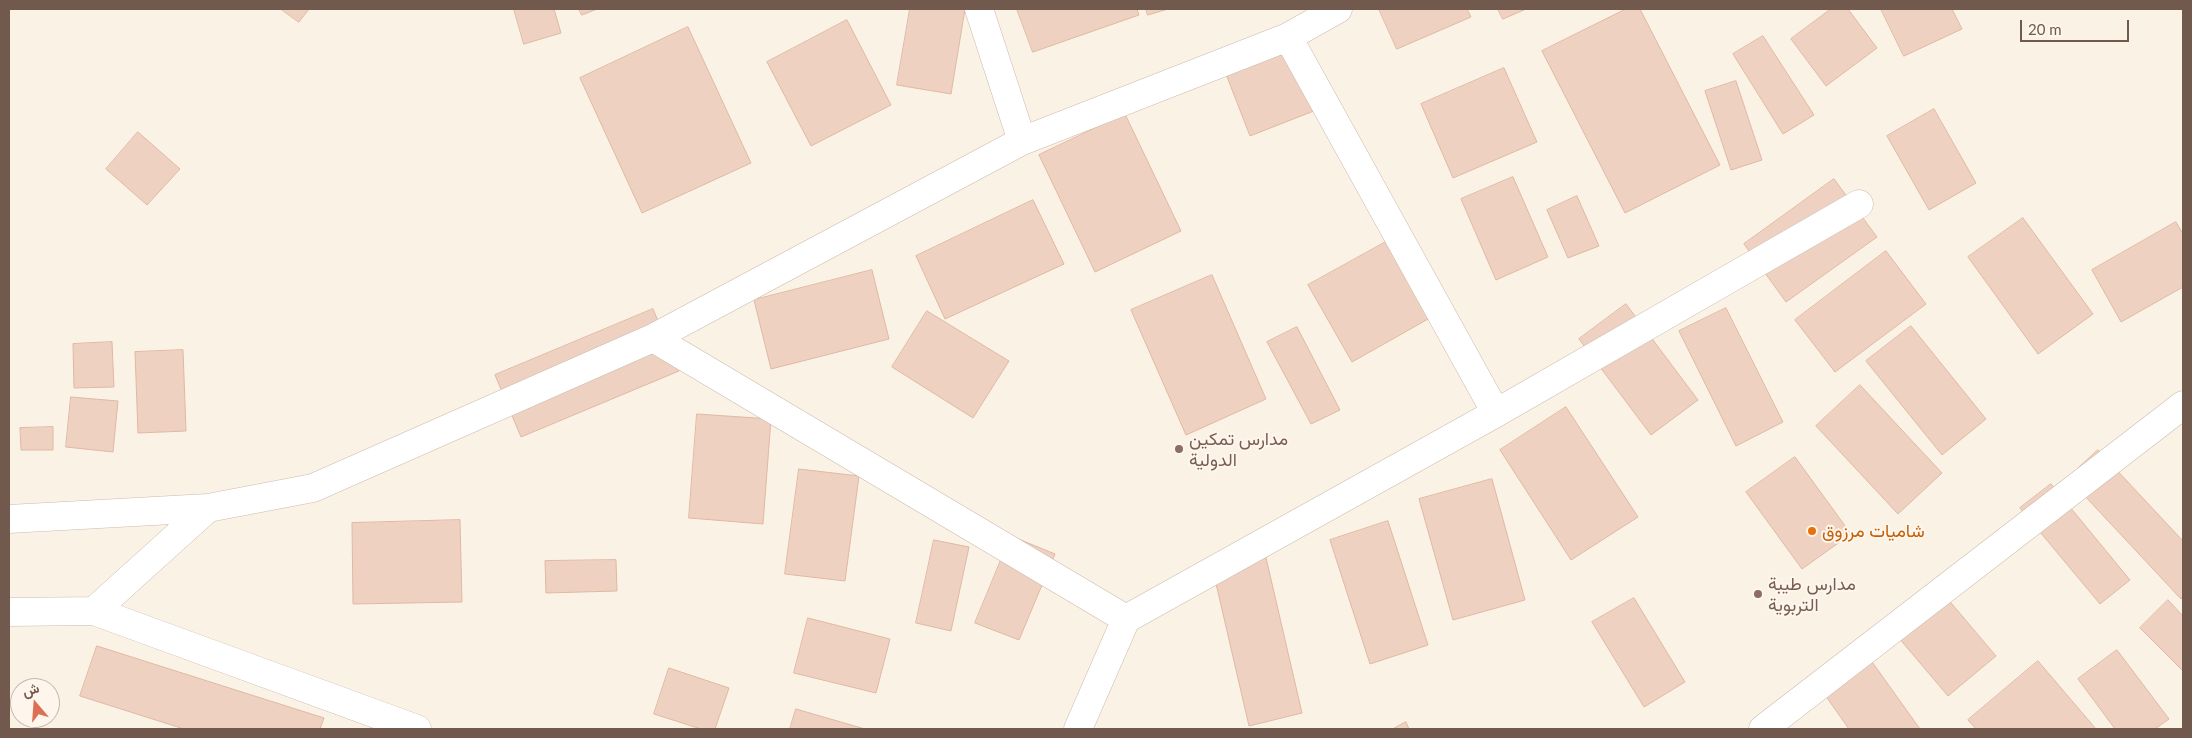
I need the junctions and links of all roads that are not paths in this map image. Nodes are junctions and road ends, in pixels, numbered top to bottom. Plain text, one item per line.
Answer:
1 (979, 9) edge
2 (1338, 9) edge
3 (1288, 37) junction
4 (1022, 141) junction
5 (1859, 204) dead end
6 (653, 338) junction
7 (2183, 405) edge
8 (1496, 413) junction
9 (208, 508) junction
10 (9, 519) edge
11 (94, 611) junction
12 (9, 612) edge
13 (1126, 619) junction
14 (417, 729) edge
15 (1078, 729) edge
16 (1763, 729) edge

1 - 4 street
2 - 3 street
3 - 4 street
3 - 8 street
4 - 6 street
5 - 8 street
6 - 9 street
6 - 13 street
7 - 16 street
8 - 13 street
9 - 10 street
9 - 11 street
11 - 12 street
11 - 14 street
13 - 15 street

